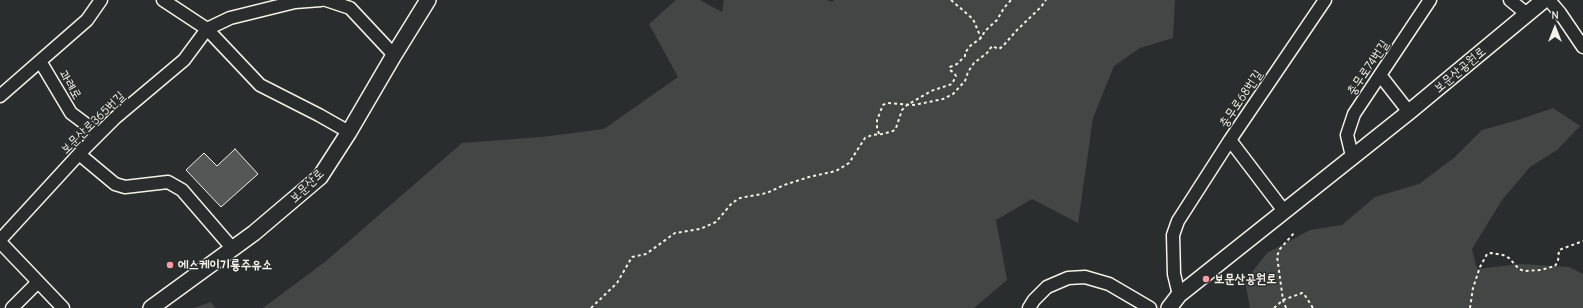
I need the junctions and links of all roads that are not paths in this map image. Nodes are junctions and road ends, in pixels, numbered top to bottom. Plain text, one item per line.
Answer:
1 (101, 0) edge
2 (163, 0) edge
3 (321, 0) edge
4 (326, 0) edge
5 (428, 0) edge
6 (1326, 0) edge
7 (1430, 0) edge
8 (1510, 0) edge
9 (1544, 0) edge
10 (1549, 0) edge
11 (1527, 14) junction
12 (208, 29) junction
13 (1583, 47) edge
14 (394, 55) junction
15 (40, 61) junction
16 (1380, 75) junction
17 (0, 96) edge
18 (1409, 112) junction
19 (349, 132) junction
20 (99, 134) junction
21 (1230, 140) junction
22 (79, 154) junction
23 (1352, 156) junction
24 (1284, 211) junction
25 (0, 241) edge
26 (233, 249) junction
27 (38, 282) junction
28 (1179, 295) junction
29 (12, 308) edge
30 (63, 308) edge
31 (151, 308) edge
32 (1030, 308) edge
33 (1150, 308) edge
34 (1169, 308) edge

1 - 15 street
2 - 12 street
3 - 12 street, 보문산로365번길
4 - 14 street
5 - 14 main road, 보문산로
6 - 21 street, 충무로68번길
7 - 16 street, 충무로74번길
8 - 11 street
9 - 11 main road, 보문산공원로
10 - 13 street
11 - 18 main road, 보문산공원로
12 - 19 street
12 - 20 street, 보문산로365번길
14 - 19 main road, 보문산로
15 - 17 street
15 - 20 street, 과례로
16 - 18 street
16 - 23 street, 충무로74번길
18 - 23 main road, 보문산공원로
19 - 26 main road, 보문산로
20 - 22 street, 보문산로365번길
21 - 24 street, 충무로68번길
21 - 28 street
22 - 25 street, 보문산로365번길
22 - 26 street
23 - 24 main road, 보문산공원로
24 - 28 main road, 보문산공원로
25 - 27 street
26 - 31 main road, 보문산로
27 - 29 street
27 - 30 street
28 - 34 main road, 보문산공원로
32 - 33 street

